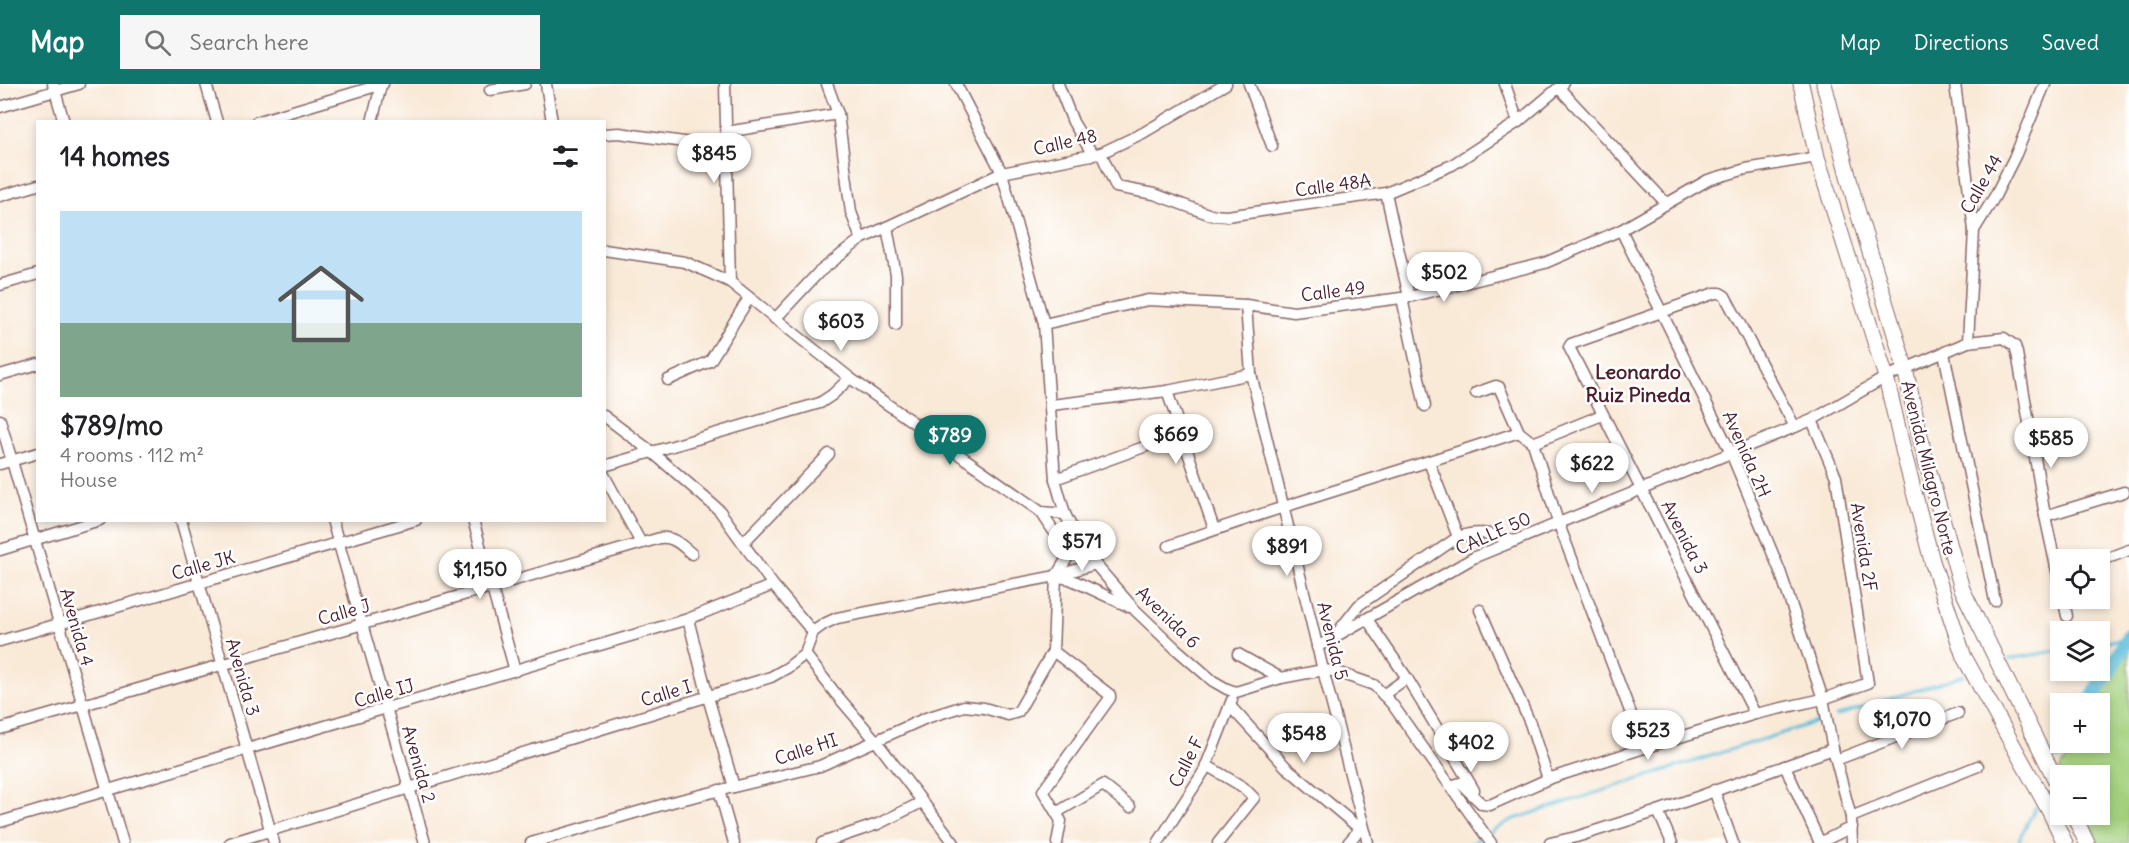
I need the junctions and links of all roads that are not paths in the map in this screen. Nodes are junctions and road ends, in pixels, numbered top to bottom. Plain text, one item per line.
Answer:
1 (79, 84) edge
2 (206, 84) edge
3 (525, 84) edge
4 (546, 84) edge
5 (725, 84) edge
6 (827, 84) edge
7 (956, 84) edge
8 (1058, 84) edge
9 (1226, 84) edge
10 (1250, 84) edge
11 (1505, 84) edge
12 (1801, 84) edge
13 (1824, 84) edge
14 (1956, 84) edge
15 (2045, 84) edge
16 (382, 85) edge
17 (1561, 86) edge
18 (54, 87) edge
19 (490, 90) dead end
20 (0, 107) edge
21 (838, 114) junction
22 (63, 120) edge
23 (216, 120) edge
24 (263, 120) edge
25 (373, 120) edge
26 (552, 120) edge
27 (1518, 123) junction
28 (726, 132) junction
29 (606, 134) edge
30 (1272, 146) dead end
31 (727, 148) junction
32 (1097, 154) junction
33 (1817, 157) junction
34 (1002, 173) junction
35 (36, 186) edge
36 (1386, 193) junction
37 (0, 196) edge
38 (1666, 203) junction
39 (887, 227) junction
40 (1621, 230) junction
41 (1974, 230) junction
42 (861, 239) junction
43 (606, 250) edge
44 (36, 275) edge
45 (730, 282) junction
46 (0, 285) edge
47 (749, 298) junction
48 (1406, 298) junction
49 (1246, 305) junction
50 (1661, 313) junction
51 (775, 319) junction
52 (1044, 324) junction
53 (896, 325) dead end
54 (1968, 342) junction
55 (1944, 353) junction
56 (36, 365) edge
57 (1905, 370) junction
58 (1251, 374) junction
59 (0, 375) edge
60 (1886, 377) junction
61 (850, 378) junction
62 (668, 380) dead end
63 (1167, 391) junction
64 (1476, 393) dead end
65 (1051, 405) junction
66 (1425, 406) dead end
67 (1602, 415) junction
68 (606, 418) edge
69 (0, 420) edge
70 (1812, 420) junction
71 (1795, 427) junction
72 (1519, 432) junction
73 (1180, 434) junction
74 (1533, 443) junction
75 (652, 452) junction
76 (1731, 453) junction
77 (36, 454) edge
78 (829, 454) dead end
79 (12, 461) junction
80 (1429, 462) junction
81 (0, 464) edge
82 (606, 465) edge
83 (606, 479) edge
84 (1055, 479) junction
85 (1643, 491) junction
86 (2124, 492) dead end
87 (1285, 506) junction
88 (1041, 512) junction
89 (1065, 514) junction
90 (2045, 516) junction
91 (94, 522) edge
92 (182, 522) edge
93 (333, 522) edge
94 (409, 522) edge
95 (474, 522) edge
96 (1558, 522) junction
97 (1214, 530) junction
98 (1458, 537) junction
99 (35, 540) junction
100 (1515, 541) junction
101 (744, 542) junction
102 (338, 543) junction
103 (641, 543) junction
104 (1081, 544) junction
105 (1169, 546) dead end
106 (2053, 549) edge
107 (0, 550) edge
108 (2129, 550) edge
109 (1068, 552) junction
110 (692, 554) dead end
111 (2110, 557) edge
112 (1095, 564) junction
113 (1056, 576) junction
114 (199, 583) junction
115 (773, 585) junction
116 (491, 587) junction
117 (1995, 601) dead end
118 (2065, 609) edge
119 (1135, 610) junction
120 (1480, 610) dead end
121 (2067, 616) dead end
122 (1367, 618) junction
123 (688, 620) junction
124 (59, 624) junction
125 (361, 625) junction
126 (813, 632) junction
127 (1335, 636) junction
128 (0, 641) edge
129 (1317, 647) junction
130 (1053, 651) junction
131 (805, 654) junction
132 (1238, 654) dead end
133 (222, 664) junction
134 (1323, 670) junction
135 (514, 671) junction
136 (1281, 678) junction
137 (1407, 678) junction
138 (1236, 692) junction
139 (1383, 695) junction
140 (708, 697) junction
141 (1823, 699) junction
142 (83, 705) junction
143 (1230, 705) junction
144 (386, 710) junction
145 (1958, 713) dead end
146 (1755, 714) junction
147 (0, 729) edge
148 (876, 741) junction
149 (1644, 748) junction
150 (247, 750) junction
151 (1834, 754) junction
152 (1206, 765) junction
153 (1785, 766) junction
154 (1978, 766) dead end
155 (2050, 768) edge
156 (1548, 779) junction
157 (734, 786) junction
158 (1451, 786) junction
159 (409, 789) junction
160 (108, 790) junction
161 (719, 790) junction
162 (1714, 790) junction
163 (922, 802) junction
164 (1482, 804) junction
165 (1130, 807) dead end
166 (1658, 811) junction
167 (1056, 813) junction
168 (0, 822) edge
169 (1851, 822) junction
170 (2078, 825) edge
171 (1365, 836) edge
172 (272, 838) edge
173 (1578, 840) edge
174 (123, 843) edge
175 (230, 843) edge
176 (425, 843) edge
177 (531, 843) edge
178 (734, 843) edge
179 (822, 843) edge
180 (954, 843) edge
181 (1057, 843) edge
182 (1158, 843) edge
183 (1218, 843) edge
184 (1348, 843) edge
185 (1491, 843) edge
186 (1550, 843) edge
187 (1672, 843) edge
188 (1733, 843) edge
189 (1819, 843) edge
190 (1852, 843) edge
191 (2065, 843) edge
192 (2086, 843) edge

1 - 18 street
2 - 23 street
3 - 19 street
4 - 26 street
5 - 28 street
6 - 21 street
7 - 34 street, Avenida 6
8 - 32 street, Calle 48A
9 - 32 street, Calle 48
10 - 30 street
11 - 27 street
12 - 33 main road, Avenida Milagro Norte
13 - 57 main road, Avenida Milagro Norte
14 - 41 street
15 - 41 street, Calle 44
16 - 24 street
16 - 25 street
17 - 27 street, Calle 48A
17 - 38 street
18 - 20 street
18 - 22 street
21 - 28 street
21 - 42 street
27 - 36 street, Calle 48A
28 - 31 street
29 - 31 street
31 - 45 street
32 - 34 street, Calle 48
32 - 36 street, Calle 48A
33 - 38 street, Calle 49
33 - 60 main road, Avenida Milagro Norte
34 - 39 street, Calle 48
34 - 52 street, Avenida 6
35 - 37 street
36 - 48 street
38 - 40 street, Calle 49
39 - 42 street, Calle 48
39 - 53 street
40 - 48 street, Calle 49
40 - 50 street, Avenida 2H
41 - 54 street, Calle 44
42 - 51 street, Calle 48
43 - 45 street
44 - 46 street
45 - 47 street
47 - 51 street
47 - 62 street
48 - 49 street, Calle 49
48 - 66 street
49 - 52 street, Calle 49
49 - 58 street, Avenida 5
50 - 67 street, Avenida 3
50 - 71 street
50 - 76 street, Avenida 2H
51 - 61 street
52 - 65 street, Avenida 6
54 - 55 street, CALLE 50
54 - 90 street, CALLE 50
55 - 57 street, CALLE 50
55 - 117 street
56 - 59 street
57 - 60 street, CALLE 50
57 - 155 main road, Avenida Milagro Norte
58 - 63 street
58 - 87 street, Avenida 5
60 - 70 street, CALLE 50
60 - 191 main road, Avenida Milagro Norte
61 - 75 street
61 - 88 street
63 - 65 street
63 - 73 street
64 - 72 street
65 - 84 street, Avenida 6
67 - 74 street
67 - 85 street, Avenida 3
68 - 75 street
69 - 79 street, Avenida 4
70 - 71 street, CALLE 50
70 - 141 street, Avenida 2F
71 - 76 street, CALLE 50
72 - 74 street
72 - 80 street
73 - 84 street
73 - 97 street
74 - 96 street
75 - 82 street
75 - 101 street
76 - 85 street, CALLE 50
76 - 141 street, Avenida 2H
77 - 79 street
78 - 101 street
79 - 81 street
79 - 99 street, Avenida 4
80 - 87 street
80 - 98 street
83 - 103 street
84 - 89 street, Avenida 6
85 - 96 street, CALLE 50
85 - 146 street, Avenida 3
86 - 90 street
87 - 97 street
87 - 129 street, Avenida 5
88 - 89 street
88 - 109 street
89 - 104 street, Avenida 6
90 - 106 street
91 - 99 street
92 - 114 street, Avenida 3
93 - 102 street, Avenida 2
94 - 102 street, Calle JK
95 - 116 street
96 - 100 street, CALLE 50
96 - 149 street
97 - 105 street
98 - 100 street
98 - 127 street
99 - 107 street
99 - 124 street, Avenida 4
100 - 122 street, CALLE 50
101 - 115 street
102 - 114 street, Calle JK
102 - 125 street, Avenida 2
103 - 110 street, Calle J
103 - 116 street, Calle J
104 - 109 street
104 - 112 street, Avenida 6
108 - 111 street
109 - 113 street
112 - 113 street
112 - 119 street, Avenida 6
113 - 119 street
113 - 126 street
113 - 130 street
114 - 124 street, Calle JK
114 - 133 street, Avenida 3
115 - 123 street, Calle IJ
115 - 126 street
116 - 125 street, Calle J
116 - 135 street
118 - 121 street
119 - 138 street, Avenida 6
120 - 156 street
122 - 127 street, CALLE 50
122 - 137 street
123 - 135 street, Calle IJ
123 - 140 street
124 - 128 street, Calle JK
124 - 142 street, Avenida 4
125 - 133 street, Calle J
125 - 144 street, Avenida 2
126 - 131 street
127 - 129 street, CALLE 50
129 - 134 street, Avenida 5
130 - 148 street, Calle HI
130 - 167 street
131 - 140 street, Calle I
131 - 148 street
132 - 136 street
133 - 142 street, Calle J
133 - 150 street, Avenida 3
134 - 136 street
134 - 139 street
134 - 171 street, Avenida 5
135 - 144 street, Calle IJ
136 - 138 street
137 - 139 street
137 - 164 street
138 - 143 street, Calle F
139 - 158 street
140 - 157 street
140 - 159 street, Calle I
141 - 146 street
141 - 151 street, Avenida 2H
142 - 147 street, Calle J
142 - 160 street, Avenida 4
143 - 152 street, Calle F
143 - 171 street
144 - 150 street, Calle IJ
144 - 159 street, Avenida 2
145 - 151 street
146 - 149 street
148 - 157 street, Calle HI
148 - 163 street
149 - 156 street
150 - 160 street, Calle IJ
150 - 172 street, Avenida 3
151 - 153 street
151 - 169 street, Avenida 2H
152 - 182 street, Calle F
152 - 183 street
153 - 162 street
153 - 189 street
154 - 169 street
156 - 164 street
157 - 161 street, Calle HI
158 - 164 street
158 - 185 street
159 - 172 street, Calle I
159 - 176 street, Avenida 2
160 - 168 street, Calle IJ
160 - 174 street, Avenida 4
161 - 177 street, Calle HI
161 - 178 street
162 - 166 street
162 - 188 street
163 - 179 street
163 - 180 street
165 - 167 street
166 - 173 street
166 - 187 street
167 - 181 street
169 - 189 street
169 - 190 street, Avenida 2H
170 - 192 main road
171 - 184 street
172 - 175 street, Calle I
173 - 186 street

